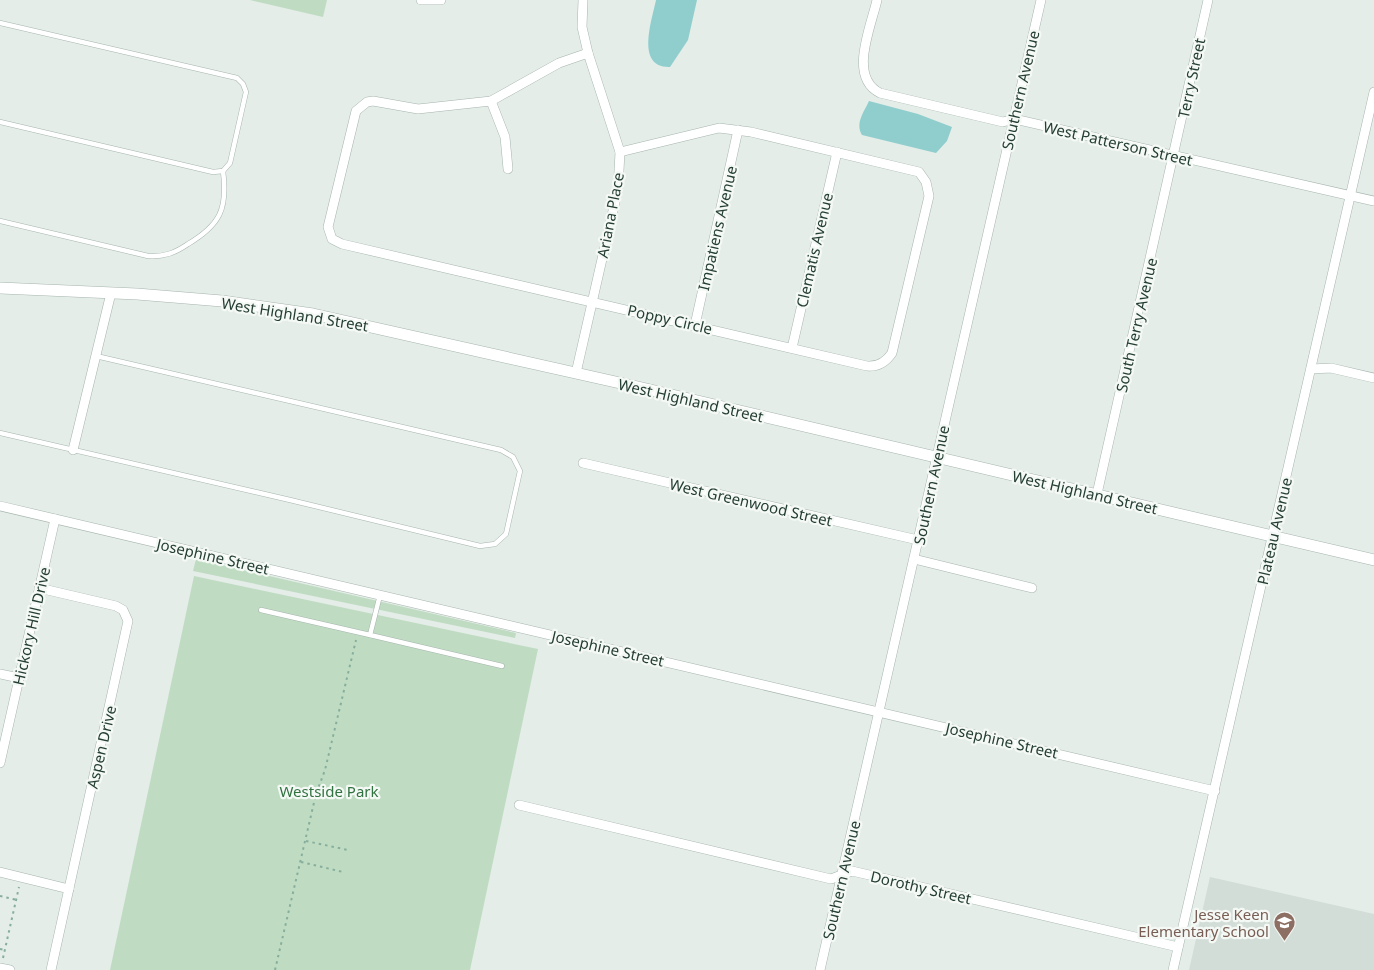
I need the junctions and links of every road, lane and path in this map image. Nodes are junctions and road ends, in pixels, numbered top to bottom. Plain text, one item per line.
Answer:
1 (421, 0) edge
2 (441, 0) edge
3 (583, 0) edge
4 (877, 0) edge
5 (1041, 0) edge
6 (1208, 0) edge
7 (0, 23) edge
8 (588, 53) junction
9 (1374, 92) edge
10 (491, 101) junction
11 (1014, 119) junction
12 (0, 122) edge
13 (738, 130) junction
14 (620, 152) junction
15 (837, 152) junction
16 (1175, 156) junction
17 (508, 169) dead end
18 (224, 171) junction
19 (1350, 195) junction
20 (1374, 201) edge
21 (0, 221) edge
22 (0, 288) edge
23 (111, 293) junction
24 (592, 301) junction
25 (695, 325) junction
26 (792, 348) junction
27 (96, 356) junction
28 (1311, 369) junction
29 (576, 373) junction
30 (1374, 378) edge
31 (0, 433) edge
32 (73, 450) junction
33 (936, 458) junction
34 (583, 463) dead end
35 (1097, 494) junction
36 (0, 506) edge
37 (55, 519) junction
38 (1272, 536) junction
39 (918, 540) junction
40 (914, 558) junction
41 (1374, 560) edge
42 (40, 588) junction
43 (1032, 588) dead end
44 (380, 595) junction
45 (261, 610) dead end
46 (358, 633) junction
47 (370, 636) junction
48 (502, 666) dead end
49 (0, 674) edge
50 (19, 678) junction
51 (879, 712) junction
52 (0, 763) edge
53 (1215, 791) junction
54 (519, 805) dead end
55 (305, 841) junction
56 (348, 850) dead end
57 (300, 862) junction
58 (0, 872) edge
59 (343, 872) dead end
60 (842, 875) junction
61 (22, 878) junction
62 (69, 889) junction
63 (0, 896) edge
64 (17, 900) junction
65 (1178, 947) junction
66 (0, 949) edge
67 (5, 950) junction
68 (4, 969) edge
69 (50, 970) edge
70 (275, 970) edge
71 (820, 970) edge
72 (1173, 970) edge

1 - 2 street
3 - 8 street, Ariana Place
4 - 11 street, West Patterson Street
5 - 11 street, Southern Avenue
6 - 16 street, Terry Street
7 - 18 lane
8 - 10 street, Poppy Circle
8 - 14 street, Ariana Place
9 - 19 street, Plateau Avenue
10 - 17 street
10 - 24 street, Poppy Circle
11 - 16 street, West Patterson Street
11 - 33 street, Southern Avenue
12 - 18 lane
13 - 14 street, Poppy Circle
13 - 15 street, Poppy Circle
13 - 25 street, Impatiens Avenue
14 - 24 street, Ariana Place
15 - 26 street, Clematis Avenue
15 - 26 street, Poppy Circle
16 - 19 street, West Patterson Street
16 - 35 street, South Terry Avenue
18 - 21 lane
19 - 20 street, West Patterson Street
19 - 28 street, Plateau Avenue
22 - 23 street, West Highland Street
23 - 27 street
23 - 29 street, West Highland Street
24 - 25 street, Poppy Circle
24 - 29 street, Ariana Place
25 - 26 street, Poppy Circle
27 - 32 street
27 - 32 lane
28 - 30 street
28 - 38 street, Plateau Avenue
29 - 33 street, West Highland Street
31 - 32 lane
33 - 35 street, West Highland Street
33 - 39 street, Southern Avenue
34 - 39 street, West Greenwood Street
35 - 38 street, West Highland Street
36 - 37 street, Josephine Street
37 - 42 street, Hickory Hill Drive
37 - 44 street, Josephine Street
38 - 41 street, West Highland Street
38 - 53 street, Plateau Avenue
39 - 40 street, Southern Avenue
40 - 43 street
40 - 51 street, Southern Avenue
42 - 50 street, Hickory Hill Drive
42 - 62 street, Aspen Drive
44 - 47 lane
44 - 51 street, Josephine Street
45 - 46 lane
46 - 47 lane
46 - 55 path
47 - 48 lane
49 - 50 street
50 - 52 street, Hickory Hill Drive
51 - 53 street, Josephine Street
51 - 60 street, Southern Avenue
53 - 65 street, Plateau Avenue
54 - 60 street, Dorothy Street
55 - 56 path
55 - 57 path
57 - 59 path
57 - 70 path
58 - 61 street
60 - 65 street, Dorothy Street
60 - 71 street, Southern Avenue
61 - 62 street
61 - 64 path
62 - 69 street, Aspen Drive
63 - 64 path
64 - 67 path
65 - 72 street, Plateau Avenue
66 - 67 path
67 - 68 path

